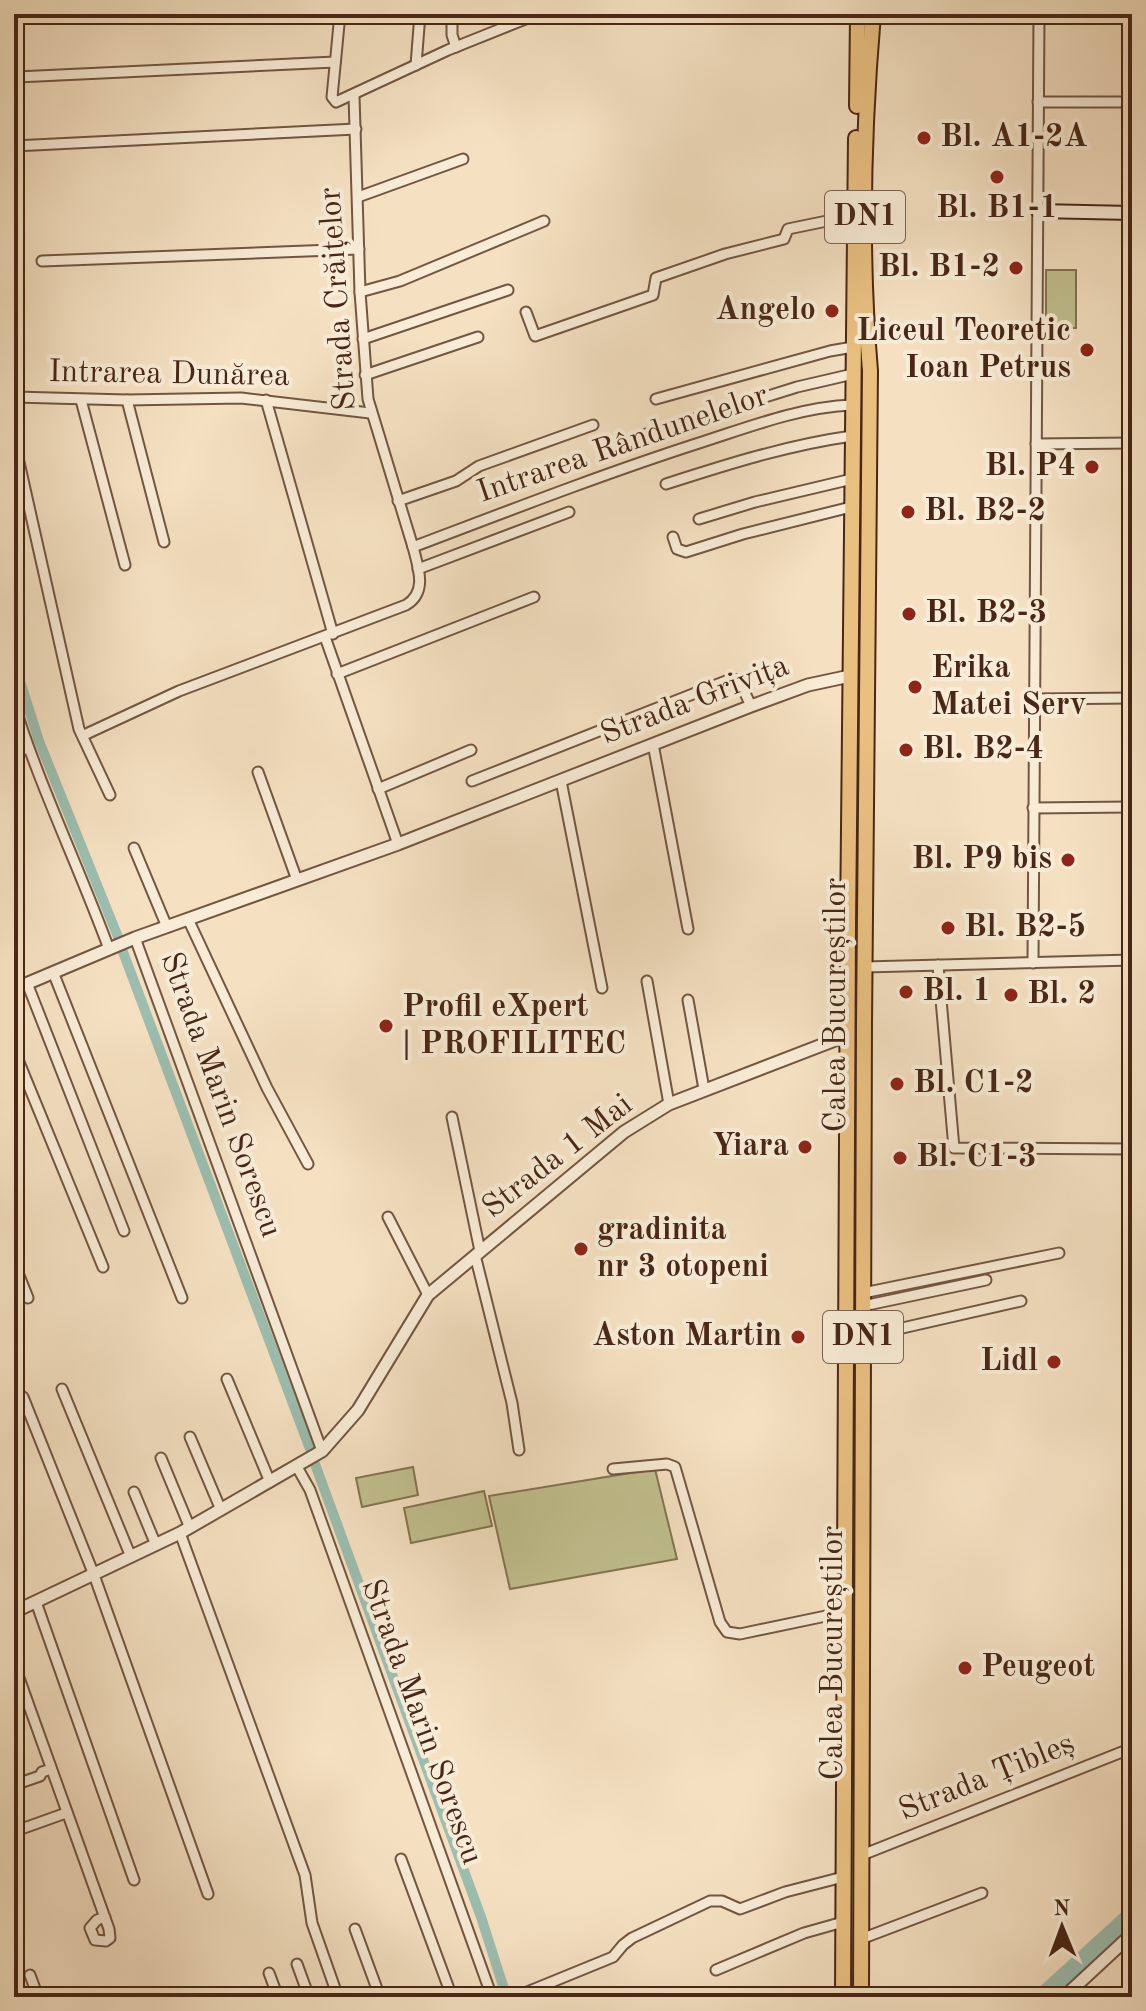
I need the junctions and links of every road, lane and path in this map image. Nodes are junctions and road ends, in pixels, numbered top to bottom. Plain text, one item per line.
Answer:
1 (340, 14) edge
2 (420, 14) edge
3 (452, 14) edge
4 (538, 14) edge
5 (858, 14) edge
6 (873, 14) edge
7 (1039, 14) edge
8 (525, 17) edge
9 (456, 47) junction
10 (335, 62) junction
11 (416, 65) junction
12 (17, 77) dead end
13 (354, 96) junction
14 (1038, 102) junction
15 (1132, 102) edge
16 (356, 129) junction
17 (14, 146) edge
18 (463, 159) dead end
19 (358, 197) junction
20 (1038, 211) junction
21 (1132, 212) edge
22 (856, 215) junction
23 (544, 221) dead end
24 (359, 249) junction
25 (42, 261) dead end
26 (1132, 278) edge
27 (508, 290) dead end
28 (360, 292) junction
29 (526, 312) dead end
30 (478, 337) dead end
31 (363, 339) junction
32 (853, 347) junction
33 (853, 374) junction
34 (365, 375) junction
35 (14, 397) edge
36 (656, 399) dead end
37 (81, 400) junction
38 (127, 400) junction
39 (266, 400) junction
40 (852, 405) junction
41 (370, 413) junction
42 (593, 425) dead end
43 (852, 436) junction
44 (634, 438) dead end
45 (14, 440) edge
46 (1132, 443) edge
47 (1036, 444) junction
48 (852, 479) junction
49 (666, 484) dead end
50 (398, 501) junction
51 (851, 507) junction
52 (569, 512) dead end
53 (699, 519) dead end
54 (673, 537) dead end
55 (164, 542) dead end
56 (413, 547) junction
57 (125, 565) dead end
58 (418, 569) junction
59 (534, 597) dead end
60 (329, 635) junction
61 (337, 674) junction
62 (850, 676) junction
63 (1132, 698) edge
64 (1034, 699) junction
65 (14, 704) edge
66 (751, 706) junction
67 (16, 717) edge
68 (84, 735) junction
69 (653, 744) junction
70 (28, 748) junction
71 (471, 750) dead end
72 (14, 753) edge
73 (258, 772) dead end
74 (472, 781) dead end
75 (561, 781) junction
76 (378, 789) junction
77 (110, 795) dead end
78 (1132, 807) edge
79 (1033, 808) junction
80 (398, 844) junction
81 (134, 848) dead end
82 (297, 880) junction
83 (188, 919) junction
84 (167, 927) junction
85 (688, 929) dead end
86 (135, 938) junction
87 (109, 949) junction
88 (1132, 960) edge
89 (1033, 963) junction
90 (938, 965) junction
91 (14, 966) edge
92 (865, 967) junction
93 (53, 972) junction
94 (647, 981) dead end
95 (21, 986) edge
96 (602, 988) dead end
97 (688, 1000) dead end
98 (848, 1035) junction
99 (14, 1050) edge
100 (704, 1089) junction
101 (669, 1104) junction
102 (452, 1117) dead end
103 (1132, 1149) edge
104 (308, 1164) dead end
105 (388, 1217) dead end
106 (124, 1231) dead end
107 (478, 1253) junction
108 (1059, 1253) dead end
109 (14, 1263) edge
110 (103, 1267) dead end
111 (986, 1280) dead end
112 (428, 1295) junction
113 (28, 1298) dead end
114 (182, 1298) dead end
115 (863, 1299) junction
116 (1021, 1301) dead end
117 (863, 1337) junction
118 (227, 1379) dead end
119 (62, 1389) dead end
120 (23, 1397) dead end
121 (190, 1437) dead end
122 (519, 1450) dead end
123 (322, 1451) junction
124 (161, 1458) dead end
125 (297, 1467) junction
126 (613, 1469) dead end
127 (270, 1482) junction
128 (134, 1492) dead end
129 (221, 1510) junction
130 (185, 1530) junction
131 (156, 1545) junction
132 (131, 1557) junction
133 (94, 1575) junction
134 (36, 1602) junction
135 (14, 1610) edge
136 (845, 1612) junction
137 (14, 1664) edge
138 (1130, 1748) edge
139 (1132, 1767) edge
140 (51, 1769) junction
141 (14, 1785) edge
142 (66, 1813) junction
143 (24, 1828) dead end
144 (862, 1855) junction
145 (401, 1859) dead end
146 (843, 1877) junction
147 (134, 1880) dead end
148 (982, 1893) dead end
149 (208, 1894) dead end
150 (105, 1917) dead end
151 (843, 1922) junction
152 (355, 1929) dead end
153 (1132, 1934) edge
154 (861, 1939) junction
155 (297, 1964) dead end
156 (716, 1970) dead end
157 (269, 1973) dead end
158 (30, 1975) dead end
159 (38, 1997) edge
160 (278, 1997) edge
161 (309, 1997) edge
162 (338, 1997) edge
163 (380, 1997) edge
164 (452, 1997) edge
165 (492, 1997) edge
166 (515, 1997) edge
167 (843, 1997) edge
168 (861, 1997) edge
169 (1064, 1997) edge

1 - 10 street
2 - 11 street
3 - 9 street
4 - 8 street
5 - 22 highway, Calea Bucureștilor / DN1
6 - 92 highway, Calea Bucureștilor / DN1
7 - 14 street
8 - 9 street
9 - 11 street
10 - 12 street
10 - 13 street
11 - 13 street
13 - 16 street, Strada Crăițelor
14 - 15 street
14 - 20 street
16 - 17 street
16 - 19 street, Strada Crăițelor
18 - 19 street
19 - 24 street, Strada Crăițelor
20 - 21 main road
20 - 47 street
21 - 26 street
22 - 29 street
22 - 32 highway, Calea Bucureștilor / DN1
23 - 28 street
24 - 25 street
24 - 28 street, Strada Crăițelor
27 - 31 street
28 - 31 street, Strada Crăițelor
30 - 34 street
31 - 34 street, Strada Crăițelor
32 - 33 highway, Calea Bucureștilor / DN1
32 - 36 street
33 - 40 highway, Calea Bucureștilor / DN1
33 - 44 street
34 - 41 street, Strada Crăițelor
35 - 37 street, Intrarea Dunărea
37 - 38 street, Intrarea Dunărea
37 - 57 street
38 - 39 street, Intrarea Dunărea
38 - 55 street
39 - 41 street, Intrarea Dunărea
39 - 60 street
40 - 43 highway, Calea Bucureștilor / DN1
40 - 56 street, Intrarea Rândunelelor
41 - 50 street, Strada Crăițelor
42 - 50 street
43 - 48 highway, Calea Bucureștilor / DN1
43 - 49 street
45 - 68 street
46 - 47 street
47 - 64 street
48 - 51 highway, Calea Bucureștilor / DN1
48 - 53 street
50 - 56 street, Strada Crăițelor
51 - 54 street
51 - 62 highway, Calea Bucureștilor / DN1
52 - 58 street
56 - 58 street, Strada Crăițelor
58 - 60 street
59 - 61 street
60 - 61 street
60 - 68 street
61 - 76 street
62 - 66 street, Strada Grivița
62 - 98 highway, Calea Bucureștilor / DN1
63 - 64 street
64 - 79 street
65 - 67 street
66 - 69 street, Strada Grivița
66 - 74 street
67 - 70 street
68 - 77 street
69 - 75 street, Strada Grivița
69 - 85 street
70 - 72 street
70 - 87 street
71 - 76 street
73 - 82 street
75 - 80 street, Strada Grivița
75 - 96 street
76 - 80 street
78 - 79 street
79 - 89 street
80 - 82 street, Strada Grivița
81 - 84 street
82 - 83 street, Strada Grivița
83 - 84 street, Strada Grivița
83 - 104 street
84 - 86 street, Strada Grivița
86 - 87 street, Strada Grivița
86 - 123 street, Strada Marin Sorescu
87 - 93 street, Strada Grivița
88 - 89 street
89 - 90 street
90 - 92 street
90 - 103 street
91 - 95 street
92 - 115 highway, Calea Bucureștilor / DN1
93 - 95 street, Strada Grivița
93 - 114 street
94 - 101 street
95 - 106 street
97 - 100 street
98 - 100 street, Strada 1 Mai
98 - 136 highway, Calea Bucureștilor / DN1
99 - 110 street
100 - 101 street, Strada 1 Mai
101 - 107 street, Strada 1 Mai
102 - 107 street, Strada 1 Mai
105 - 112 street
107 - 112 street, Strada 1 Mai
107 - 122 street
108 - 115 street
109 - 113 street
111 - 115 street
112 - 123 street, Strada 1 Mai
115 - 117 highway, Calea Bucureștilor / DN1
116 - 117 street
117 - 144 highway, Calea Bucureștilor / DN1
118 - 127 street
119 - 132 street
120 - 133 street
121 - 129 street
123 - 125 street, Strada 1 Mai
124 - 130 street
125 - 127 street, Strada 1 Mai
125 - 165 street, Strada Marin Sorescu
126 - 136 street
127 - 129 street, Strada 1 Mai
128 - 131 street
129 - 130 street, Strada 1 Mai
130 - 131 street, Strada 1 Mai
130 - 162 street
131 - 132 street, Strada 1 Mai
132 - 133 street, Strada 1 Mai
133 - 134 street, Strada 1 Mai
133 - 149 street
134 - 135 street, Strada 1 Mai
134 - 147 street
136 - 146 highway, Calea Bucureștilor / DN1
137 - 140 street
138 - 139 street
138 - 144 street, Strada Țibleș
140 - 141 street
140 - 142 street
142 - 143 street
142 - 150 street
144 - 154 highway, Calea Bucureștilor / DN1
145 - 164 street
146 - 151 highway, Calea Bucureștilor / DN1
146 - 166 street
148 - 154 street
151 - 156 street
151 - 167 highway, Calea Bucureștilor / DN1
152 - 163 street
153 - 169 street
154 - 168 highway, Calea Bucureștilor / DN1
155 - 161 street
157 - 160 street
158 - 159 street

